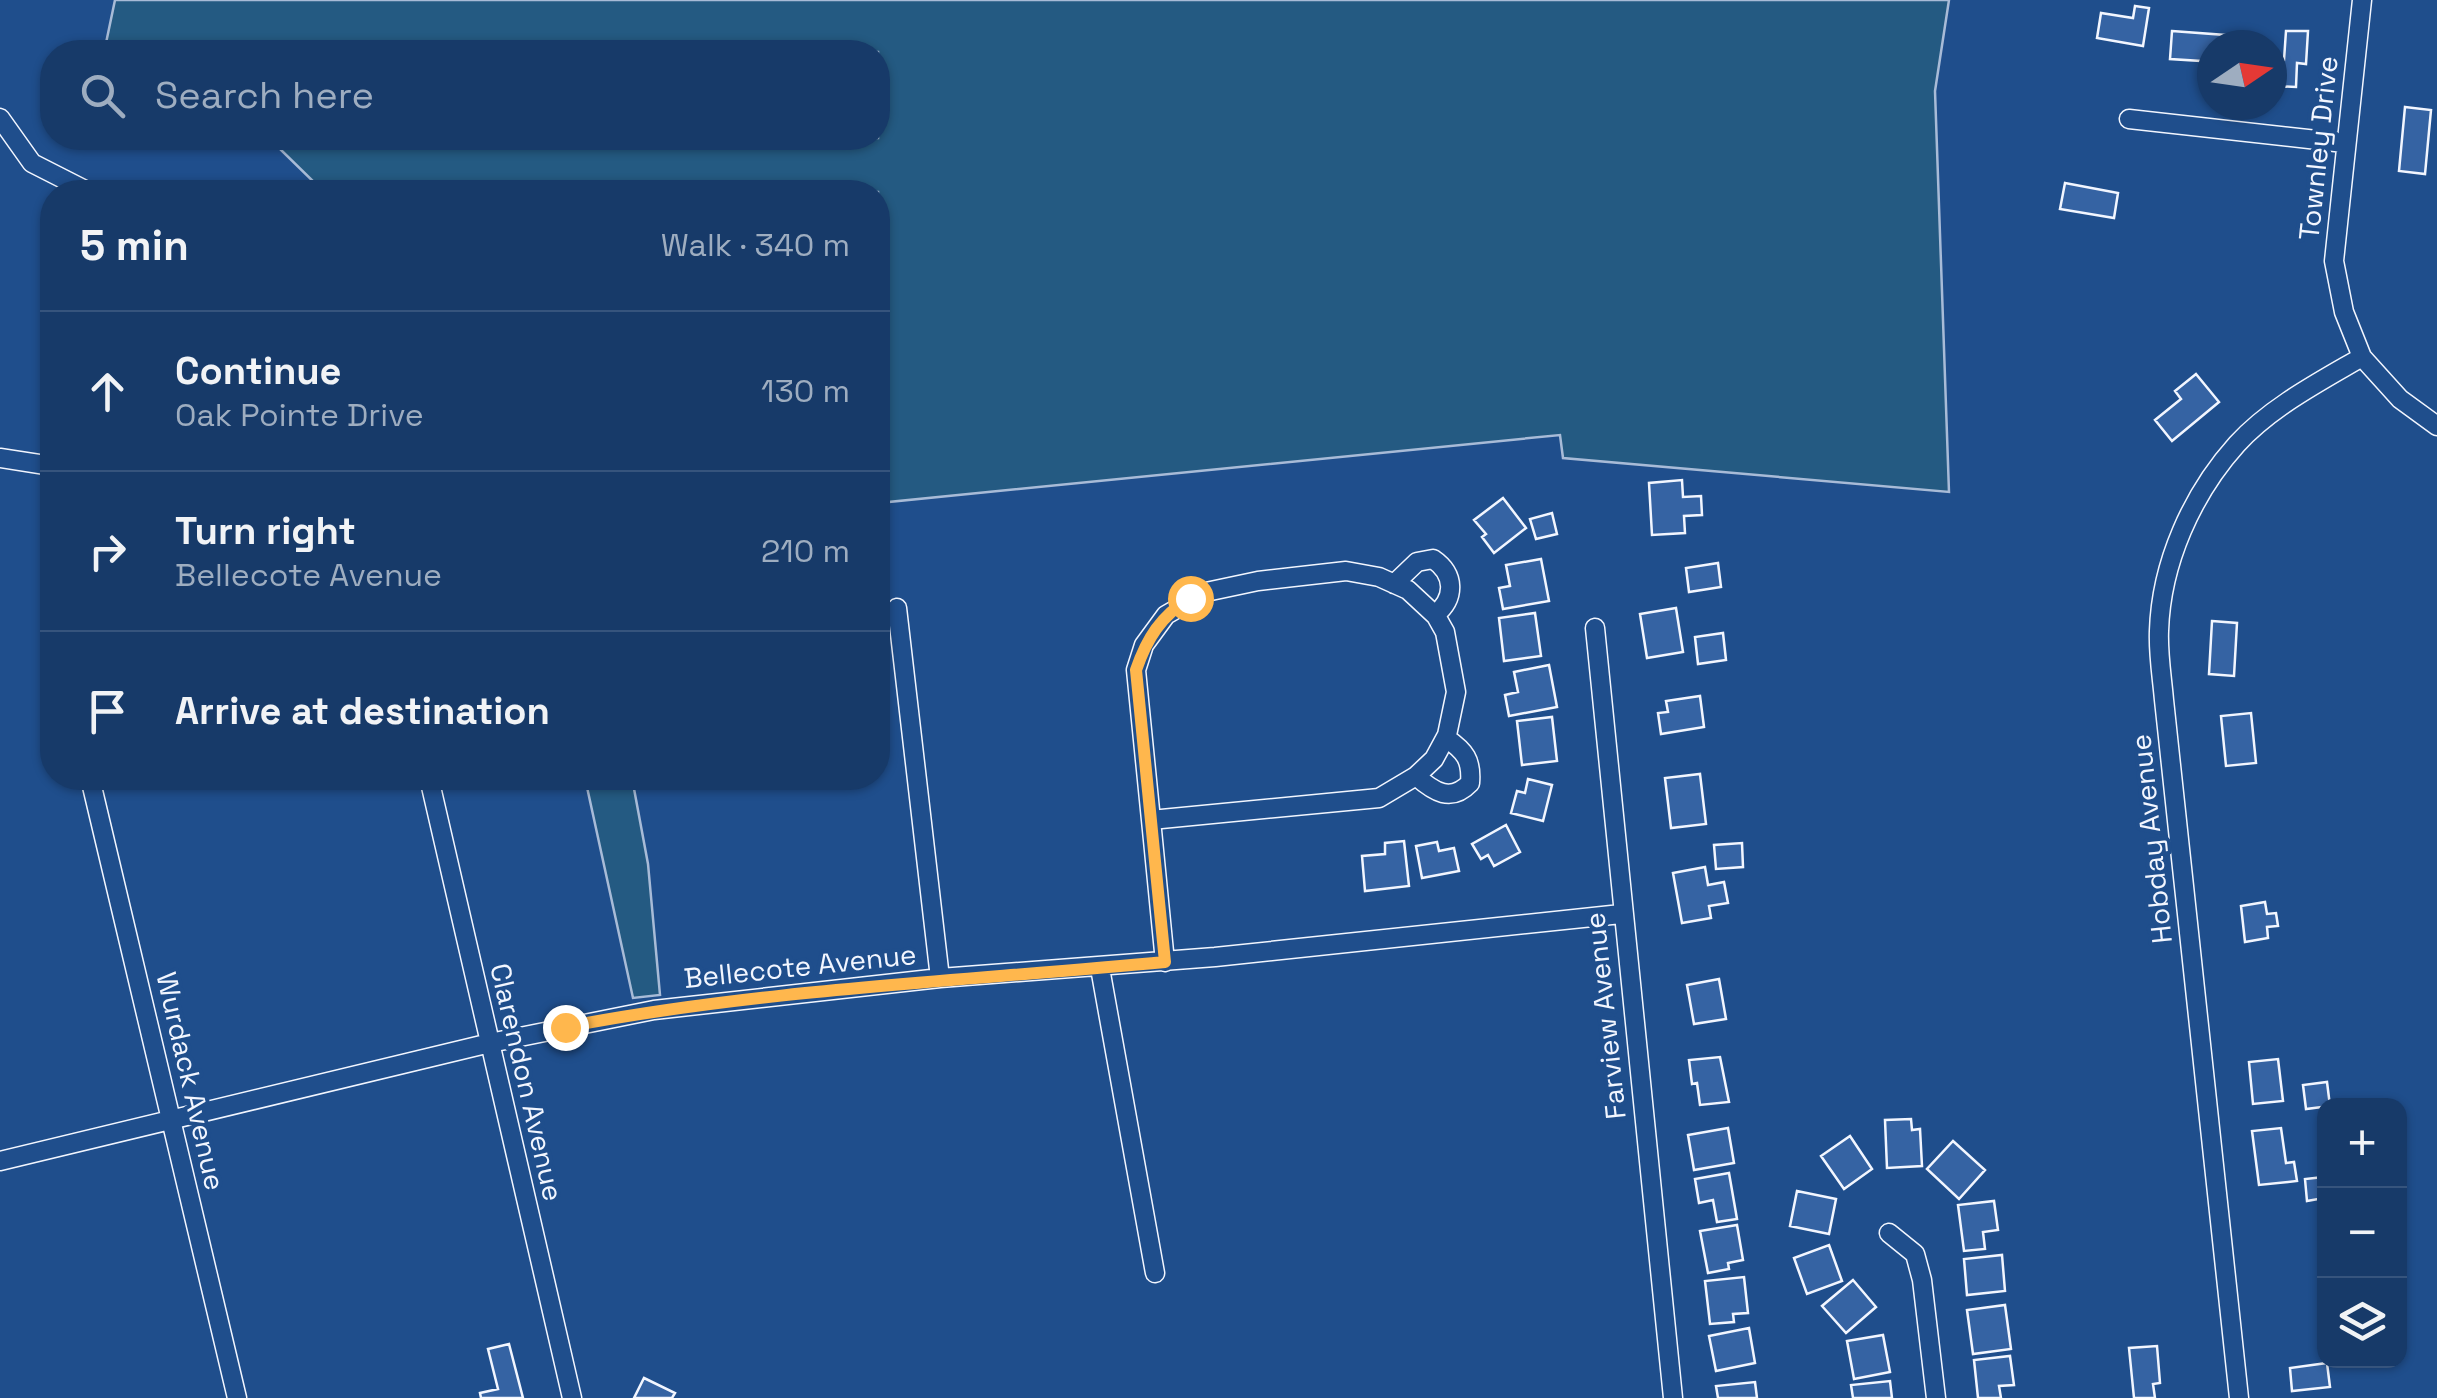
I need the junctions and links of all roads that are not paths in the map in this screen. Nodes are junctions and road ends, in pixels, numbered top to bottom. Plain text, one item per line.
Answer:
1 (2362, 0) edge
2 (0, 118) edge
3 (2129, 119) dead end
4 (2344, 143) junction
5 (65, 180) edge
6 (2362, 357) junction
7 (2437, 426) edge
8 (0, 458) edge
9 (40, 464) edge
10 (1394, 584) junction
11 (896, 608) dead end
12 (1435, 615) junction
13 (1595, 628) dead end
14 (1446, 738) junction
15 (1416, 776) junction
16 (93, 790) edge
17 (432, 790) edge
18 (1151, 820) junction
19 (1621, 914) junction
20 (1165, 962) junction
21 (1100, 968) junction
22 (940, 978) junction
23 (490, 1044) junction
24 (173, 1120) junction
25 (0, 1161) edge
26 (1890, 1233) dead end
27 (1155, 1272) dead end
28 (237, 1398) edge
29 (572, 1398) edge
30 (1673, 1398) edge
31 (1936, 1398) edge
32 (2239, 1398) edge

1 - 4 street, Townley Drive
2 - 5 street
3 - 4 street
4 - 6 street, Townley Drive
6 - 7 street
6 - 32 street, Hobday Avenue
8 - 9 street
10 - 12 street
10 - 12 street
10 - 18 street
11 - 22 street
12 - 14 street
13 - 19 street, Farview Avenue
14 - 15 street
14 - 15 street
15 - 18 street
16 - 24 street, Wurdack Avenue
17 - 23 street, Clarendon Avenue
18 - 20 street
19 - 20 street, Bellecote Avenue
19 - 30 street, Farview Avenue
20 - 21 street, Bellecote Avenue
21 - 22 street, Bellecote Avenue
21 - 27 street
22 - 23 street, Bellecote Avenue
23 - 24 street, Bellecote Avenue
23 - 29 street, Clarendon Avenue
24 - 25 street, Bellecote Avenue
24 - 28 street, Wurdack Avenue
26 - 31 street

